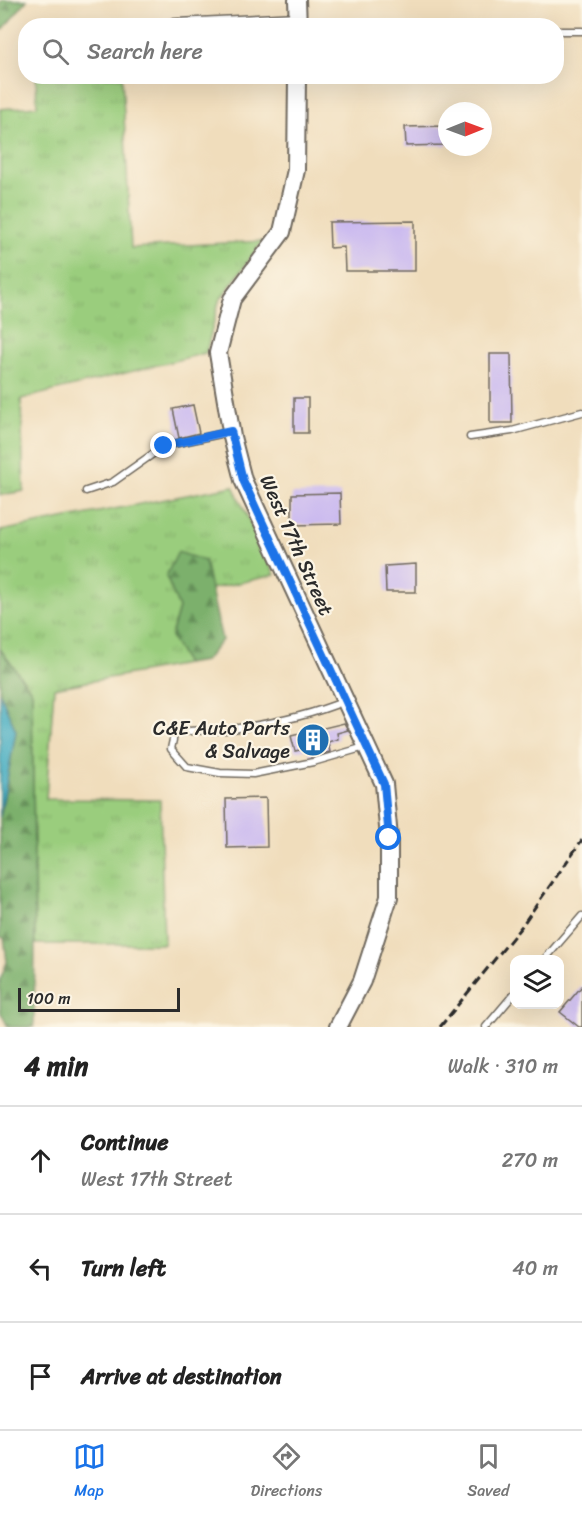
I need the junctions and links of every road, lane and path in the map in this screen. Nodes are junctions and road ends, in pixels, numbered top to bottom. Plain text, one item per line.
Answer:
1 (297, 14) edge
2 (235, 18) edge
3 (564, 31) edge
4 (582, 31) edge
5 (297, 84) edge
6 (582, 412) edge
7 (231, 431) junction
8 (470, 437) dead end
9 (86, 491) dead end
10 (345, 701) junction
11 (366, 746) junction
12 (582, 916) edge
13 (548, 955) edge
14 (510, 999) edge
15 (338, 1027) edge
16 (486, 1027) edge

1 - 2 lane
3 - 4 lane
5 - 7 street, West 17th Street
6 - 8 lane
7 - 9 lane
7 - 10 street, West 17th Street
10 - 11 street, West 17th Street
10 - 11 lane
11 - 15 street, West 17th Street
12 - 13 lane
14 - 16 lane

